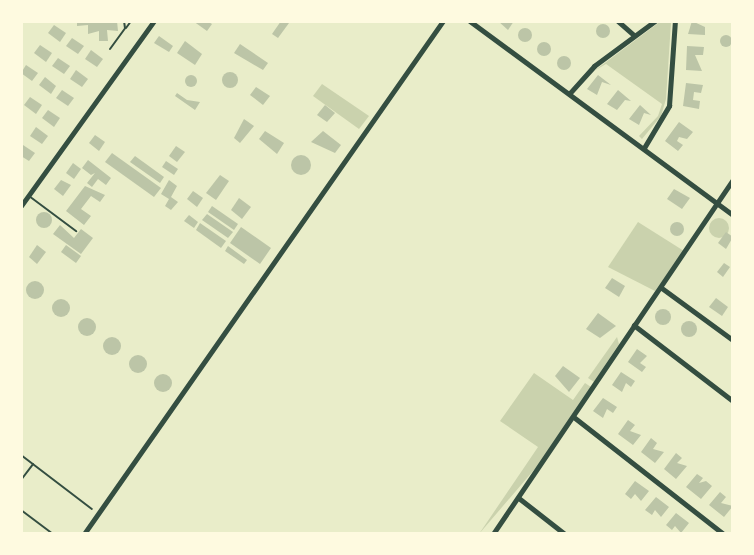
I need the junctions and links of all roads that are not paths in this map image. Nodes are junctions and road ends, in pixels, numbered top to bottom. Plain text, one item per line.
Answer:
1 (154, 21) edge
2 (443, 21) edge
3 (470, 21) edge
4 (618, 21) edge
5 (655, 21) edge
6 (675, 21) edge
7 (634, 35) junction
8 (570, 93) junction
9 (644, 148) junction
10 (733, 180) edge
11 (29, 196) junction
12 (718, 203) junction
13 (21, 206) edge
14 (733, 215) edge
15 (76, 230) dead end
16 (662, 288) junction
17 (634, 325) junction
18 (733, 340) edge
19 (733, 401) edge
20 (575, 417) junction
21 (519, 498) junction
22 (84, 534) edge
23 (493, 534) edge
24 (565, 534) edge
25 (724, 534) edge

1 - 11 street
2 - 22 street
3 - 8 street
4 - 7 street
5 - 7 street
6 - 9 street
7 - 8 street
8 - 9 street
9 - 12 street
10 - 12 street
11 - 13 street
11 - 15 lane
12 - 14 street
12 - 16 street
16 - 17 street
16 - 18 street
17 - 19 street
17 - 20 street
20 - 21 street
20 - 25 street
21 - 23 street
21 - 24 street

